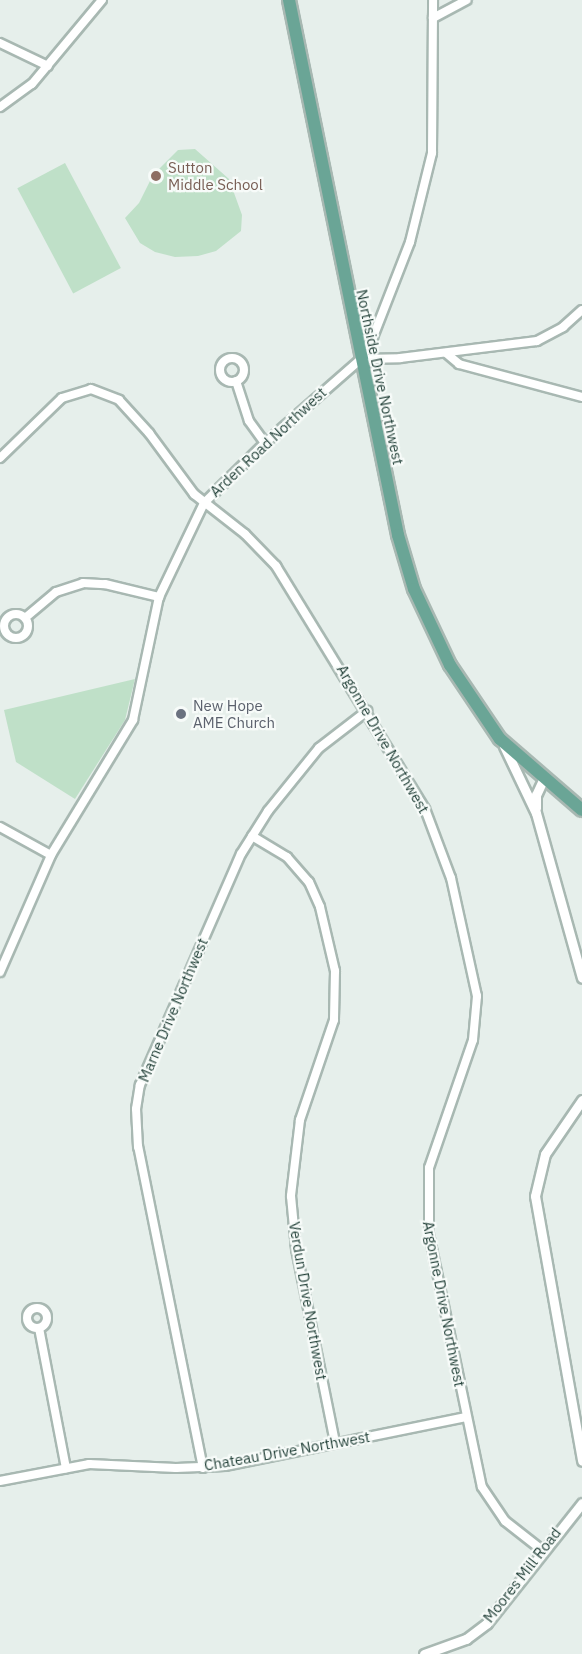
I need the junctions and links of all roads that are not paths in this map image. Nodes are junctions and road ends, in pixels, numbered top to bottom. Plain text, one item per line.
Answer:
1 (102, 0) edge
2 (289, 0) edge
3 (433, 0) edge
4 (467, 0) edge
5 (433, 18) junction
6 (0, 43) edge
7 (48, 66) junction
8 (0, 107) edge
9 (582, 310) edge
10 (446, 353) junction
11 (361, 359) junction
12 (236, 381) dead end
13 (582, 397) edge
14 (265, 443) junction
15 (0, 458) edge
16 (204, 503) junction
17 (159, 597) junction
18 (25, 618) dead end
19 (367, 711) junction
20 (500, 739) junction
21 (541, 778) junction
22 (529, 797) junction
23 (582, 810) edge
24 (536, 813) junction
25 (0, 827) edge
26 (252, 836) junction
27 (51, 855) junction
28 (0, 972) edge
29 (582, 978) edge
30 (582, 1100) edge
31 (39, 1328) dead end
32 (466, 1417) junction
33 (335, 1443) junction
34 (582, 1461) edge
35 (66, 1468) junction
36 (203, 1468) junction
37 (0, 1481) edge
38 (582, 1503) edge
39 (542, 1550) junction
40 (424, 1654) edge

1 - 7 street
2 - 11 main road, Northside Drive Northwest
3 - 5 street, Arden Road Northwest
4 - 5 street
5 - 11 street, Arden Road Northwest
6 - 7 street
7 - 8 street
9 - 10 street
10 - 11 street
10 - 13 street
11 - 14 street, Arden Road Northwest
11 - 20 main road, Northside Drive Northwest
12 - 14 street
14 - 16 street, Arden Road Northwest
15 - 16 street, Argonne Drive Northwest
16 - 17 street, Arden Road Northwest
16 - 19 street, Argonne Drive Northwest
17 - 18 street
17 - 27 street, Arden Road Northwest
19 - 26 street, Marne Drive Northwest
19 - 32 street, Argonne Drive Northwest
20 - 21 main road, Northside Drive Northwest
20 - 22 street, Northside Drive Northwest
21 - 22 street
21 - 23 main road
21 - 24 street, Northside Drive Northwest
22 - 24 street, Northside Drive Northwest
24 - 29 street, Northside Drive Northwest
25 - 27 street
26 - 33 street, Verdun Drive Northwest
26 - 36 street, Marne Drive Northwest
27 - 28 street, Arden Road Northwest
30 - 34 street
31 - 35 street
32 - 33 street, Chateau Drive Northwest
32 - 39 street, Argonne Drive Northwest
33 - 36 street, Chateau Drive Northwest
35 - 36 street, Chateau Drive Northwest
35 - 37 street, Chateau Drive Northwest
38 - 39 street, Moores Mill Road
39 - 40 street, Moores Mill Road

